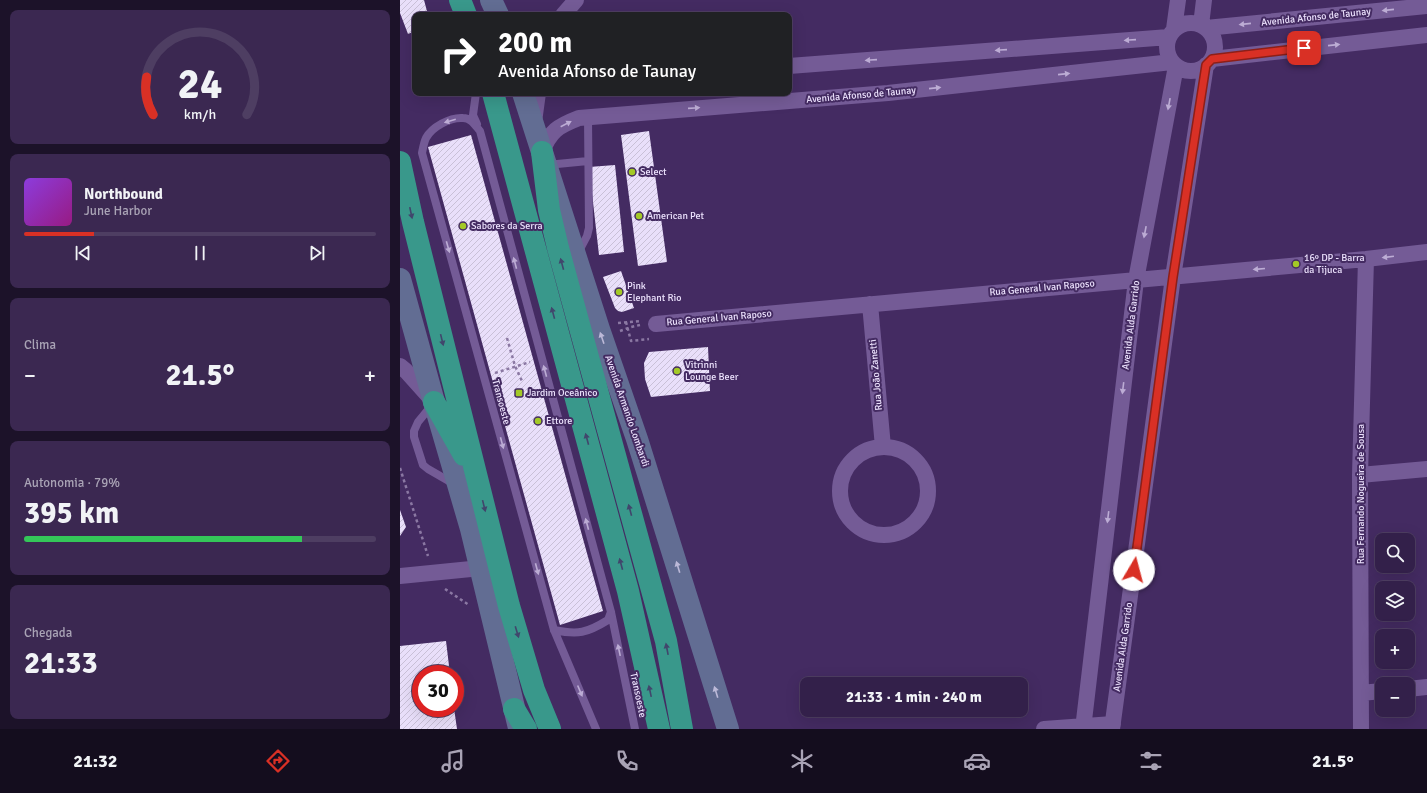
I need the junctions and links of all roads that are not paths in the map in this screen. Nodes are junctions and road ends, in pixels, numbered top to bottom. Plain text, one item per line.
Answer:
1 (460, 0) edge
2 (491, 0) edge
3 (494, 0) edge
4 (576, 0) edge
5 (1178, 0) edge
6 (1204, 0) edge
7 (1427, 6) edge
8 (465, 12) edge
9 (497, 12) edge
10 (497, 12) edge
11 (566, 12) edge
12 (1204, 27) junction
13 (1172, 33) junction
14 (1427, 35) edge
15 (1209, 62) junction
16 (1174, 64) junction
17 (792, 66) edge
18 (476, 96) edge
19 (494, 96) edge
20 (524, 96) edge
21 (538, 96) edge
22 (588, 117) junction
23 (534, 125) junction
24 (480, 131) junction
25 (544, 159) junction
26 (588, 161) junction
27 (400, 162) edge
28 (1427, 252) edge
29 (576, 257) junction
30 (1366, 259) junction
31 (1173, 277) junction
32 (400, 278) edge
33 (1136, 280) junction
34 (870, 304) junction
35 (656, 324) dead end
36 (400, 366) edge
37 (434, 402) junction
38 (883, 447) junction
39 (1427, 469) edge
40 (1360, 475) junction
41 (468, 482) junction
42 (481, 568) junction
43 (400, 576) edge
44 (611, 612) junction
45 (554, 630) junction
46 (1427, 687) edge
47 (1415, 688) edge
48 (1375, 692) edge
49 (1361, 693) junction
50 (517, 719) edge
51 (1083, 727) edge
52 (1112, 727) edge
53 (526, 729) edge
54 (550, 729) edge
55 (596, 729) edge
56 (635, 729) edge
57 (659, 729) edge
58 (682, 729) edge
59 (728, 729) edge
60 (1044, 729) edge
61 (1361, 729) edge

1 - 8 highway
2 - 9 main road
3 - 10 main road
4 - 11 street
5 - 13 street
6 - 12 street
7 -> 12 street, Avenida Afonso de Taunay
12 - 13 street
12 - 15 street
13 - 16 street
13 -> 17 street
15 -> 14 street
15 - 16 street
15 - 31 street, Avenida Alda Garrido
22 -> 16 street, Avenida Afonso de Taunay
16 -> 33 street, Avenida Alda Garrido
18 - 24 lane, Transoeste
57 -> 19 highway
20 - 23 main road, Avenida Armando Lombardi
21 - 23 street
25 -> 22 street, Avenida Afonso de Taunay
22 - 26 lane
23 - 25 main road, Avenida Armando Lombardi
44 -> 24 lane, Transoeste
24 -> 45 lane, Transoeste
25 - 26 lane
25 - 29 main road, Avenida Armando Lombardi
58 -> 25 highway
26 - 29 lane
27 -> 41 highway
28 -> 30 street, Rua General Ivan Raposo
59 -> 29 main road, Avenida Armando Lombardi
30 -> 31 street, Rua General Ivan Raposo
30 - 40 street, Rua Fernando Nogueira de Sousa
31 - 33 street, Rua General Ivan Raposo
31 - 52 street, Avenida Alda Garrido
32 - 37 main road
33 - 34 street, Rua General Ivan Raposo
33 -> 51 street, Avenida Alda Garrido
34 - 35 street, Rua General Ivan Raposo
34 - 38 street, Rua João Zanetti
36 - 37 street
37 - 41 highway
37 - 41 lane
38 - 38 street
39 - 40 street
40 - 49 street, Rua Fernando Nogueira de Sousa
41 - 42 main road
41 -> 54 highway
42 - 43 street
42 - 50 main road
44 - 45 lane
56 -> 44 lane, Transoeste
45 -> 55 lane, Transoeste
46 - 47 street
48 - 49 street
49 - 61 street, Rua Fernando Nogueira de Sousa
50 - 53 highway
51 - 52 street
51 - 60 street

